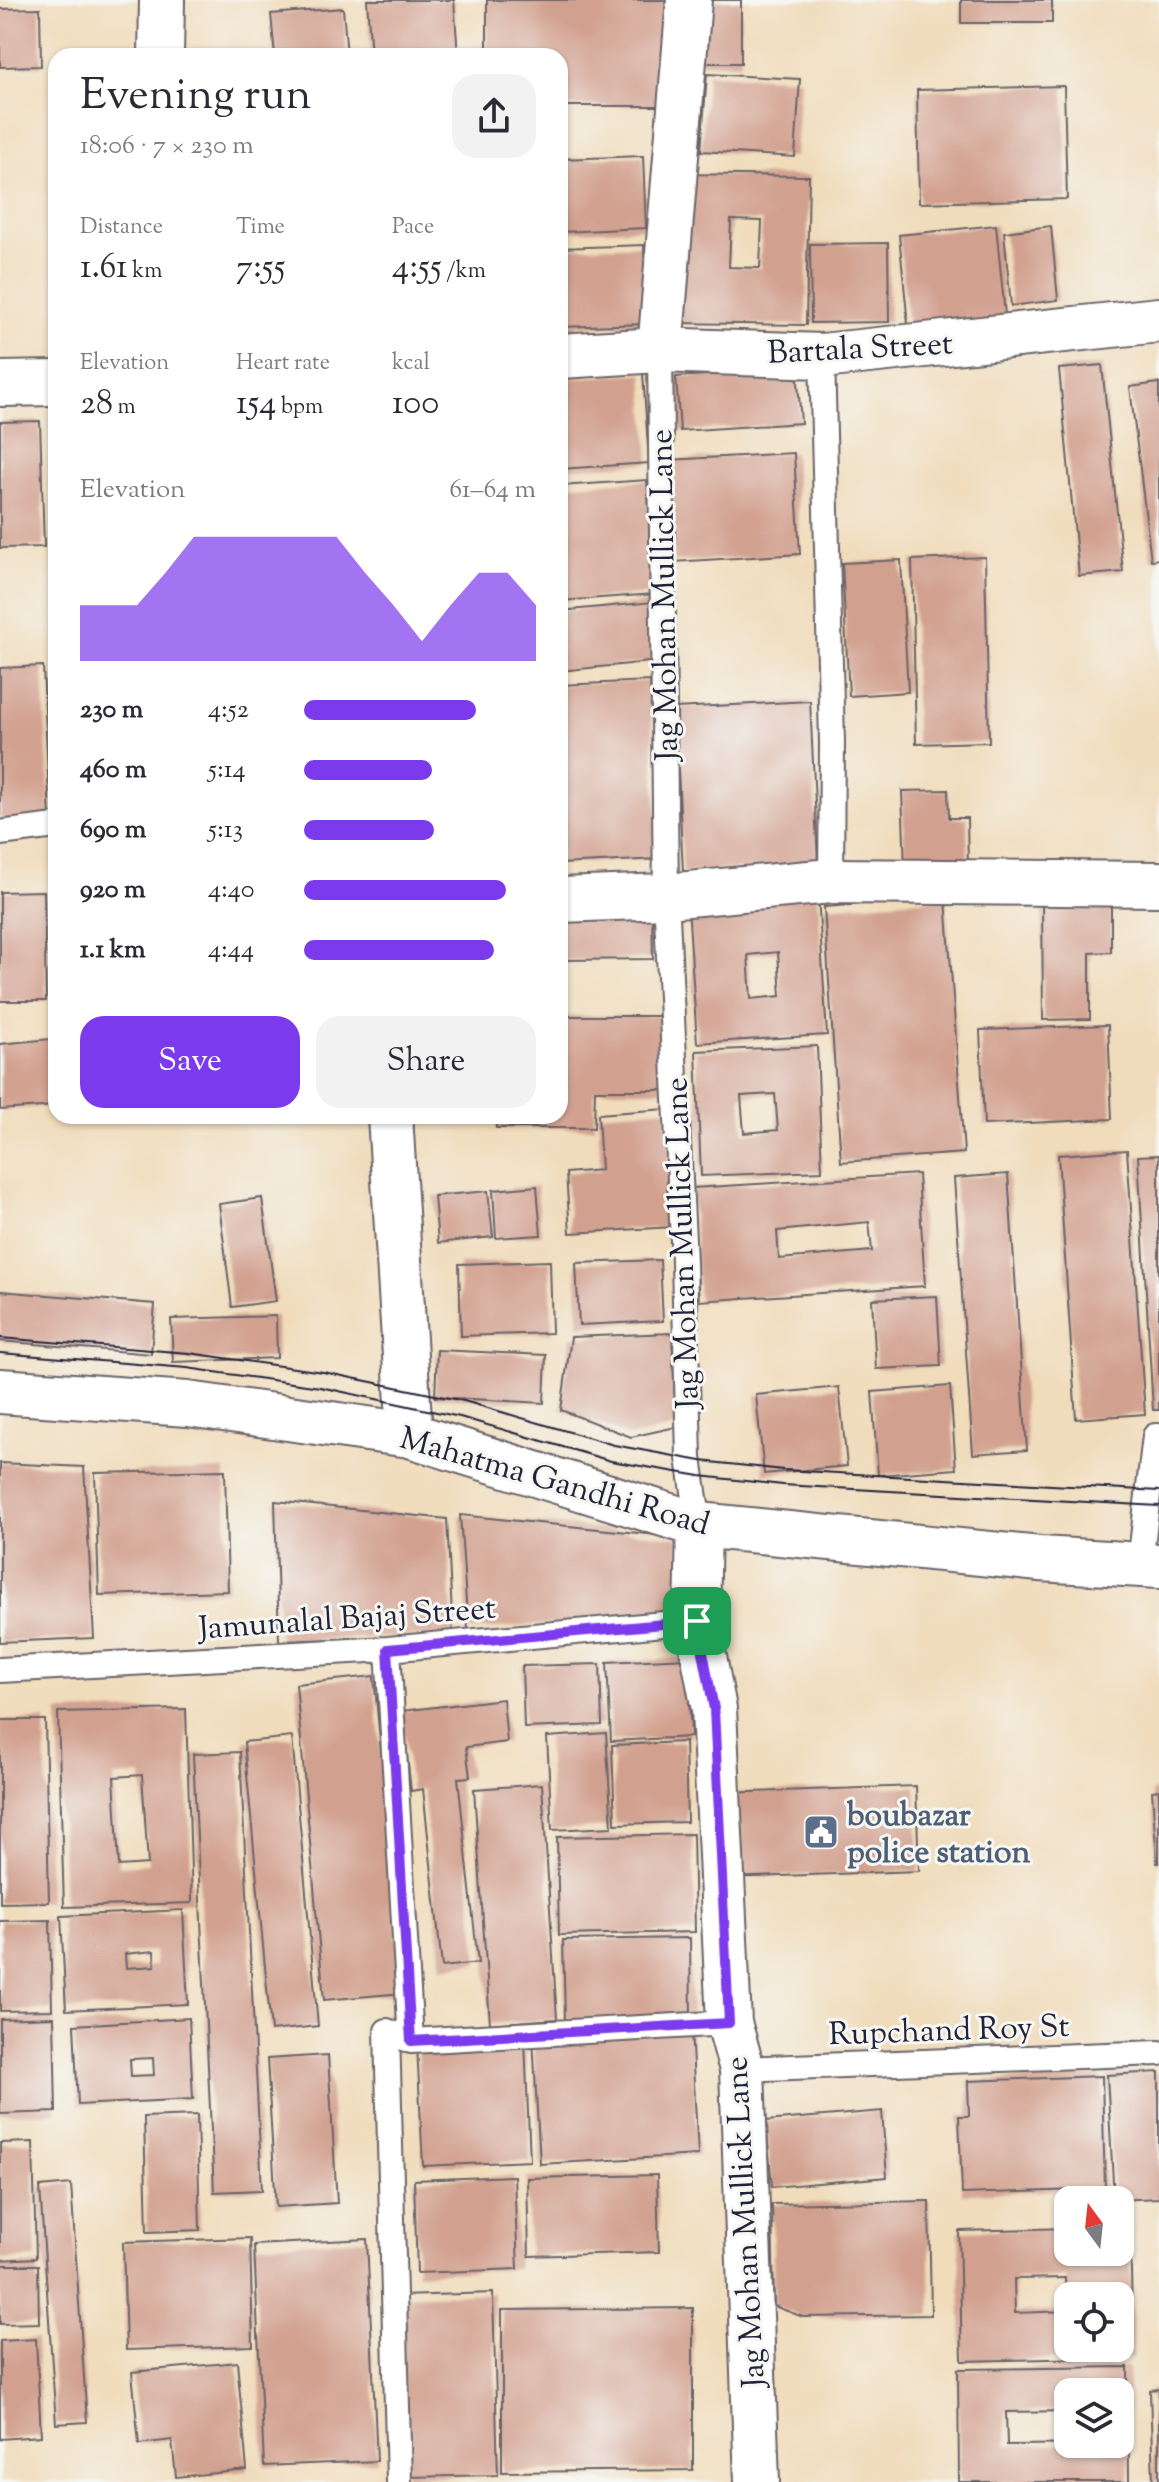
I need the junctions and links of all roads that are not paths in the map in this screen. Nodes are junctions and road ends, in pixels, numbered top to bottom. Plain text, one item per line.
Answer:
1 (162, 0) edge
2 (689, 0) edge
3 (161, 48) edge
4 (1159, 320) edge
5 (660, 350) junction
6 (568, 356) edge
7 (822, 356) junction
8 (48, 383) edge
9 (0, 384) edge
10 (48, 827) edge
11 (0, 833) edge
12 (831, 881) junction
13 (1159, 884) edge
14 (666, 896) junction
15 (568, 900) edge
16 (391, 1124) edge
17 (0, 1391) edge
18 (410, 1435) junction
19 (1159, 1436) edge
20 (699, 1525) junction
21 (1150, 1564) edge
22 (697, 1621) junction
23 (388, 1649) junction
24 (0, 1670) edge
25 (729, 2023) junction
26 (411, 2041) junction
27 (1159, 2053) edge
28 (742, 2069) junction
29 (399, 2482) edge
30 (757, 2482) edge

1 - 3 street
2 - 5 street, Jag Mohan Mullick Lane
4 - 7 street, Bartala Street
5 - 6 street, Bartala Street
5 - 7 street, Bartala Street
5 - 14 lane, Jag Mohan Mullick Lane
7 - 12 lane
8 - 9 street
10 - 11 lane
12 - 13 street
12 - 14 street
14 - 15 street
14 - 20 lane, Jag Mohan Mullick Lane
16 - 18 street
17 - 18 street, Mahatma Gandhi Road
18 - 20 street, Mahatma Gandhi Road
19 - 21 lane
20 - 21 street, Mahatma Gandhi Road
20 - 22 street, Jag Mohan Mullick Lane
22 - 23 lane, Jamunalal Bajaj Street
22 - 25 street, Jag Mohan Mullick Lane
23 - 24 lane, Jamunalal Bajaj Street
23 - 26 lane
25 - 26 lane
25 - 28 street, Jag Mohan Mullick Lane
26 - 29 lane
27 - 28 lane, Rupchand Roy St
28 - 30 street, Jag Mohan Mullick Lane

